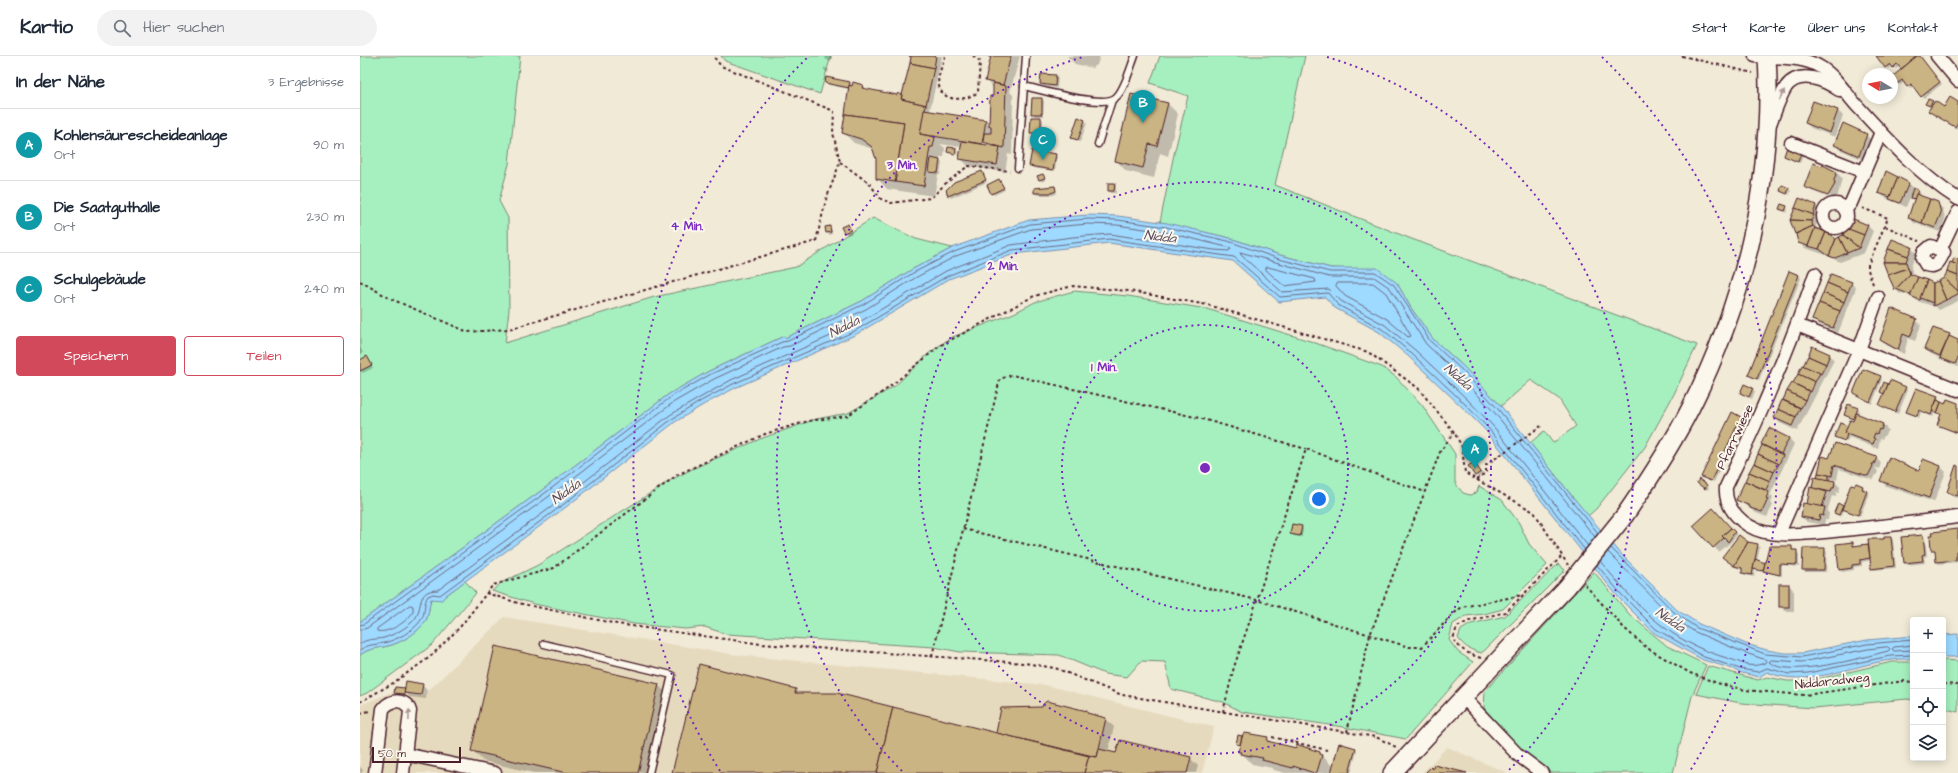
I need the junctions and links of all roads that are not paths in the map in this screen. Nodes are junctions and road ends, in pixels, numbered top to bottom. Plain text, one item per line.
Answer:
1 (1026, 56) edge
2 (1135, 56) edge
3 (1763, 56) edge
4 (1938, 56) edge
5 (1958, 81) edge
6 (1024, 86) junction
7 (1849, 98) junction
8 (1112, 100) junction
9 (1767, 131) junction
10 (1881, 132) junction
11 (1791, 143) dead end
12 (1098, 144) dead end
13 (1018, 168) road end
14 (1864, 172) junction
15 (1958, 199) edge
16 (1848, 206) road end
17 (1958, 212) edge
18 (1936, 248) road end
19 (1815, 274) dead end
20 (1878, 297) road end
21 (1797, 325) junction
22 (1859, 350) junction
23 (1958, 390) edge
24 (1958, 517) edge
25 (1779, 533) junction
26 (544, 644) dead end
27 (1463, 697) junction
28 (405, 754) junction
29 (1399, 761) edge
30 (375, 773) edge
31 (403, 773) edge
32 (495, 773) edge
33 (649, 773) edge
34 (1542, 773) edge

1 - 6 lane
2 - 8 lane
3 - 7 street
3 - 9 main road
4 - 5 street
6 - 8 lane
6 - 13 lane
9 -> 7 street
7 - 10 street
8 - 12 lane
9 - 27 main road, bridge
10 - 14 street
10 - 15 street
11 - 14 street
14 - 16 street
17 - 18 street
19 - 21 street, Pfarrwiese
20 - 22 street
21 - 22 street
21 - 25 street, Pfarrwiese
22 - 23 street
22 - 25 street
24 - 25 street, Pfarrwiese
26 - 33 lane
27 - 29 main road
27 - 34 street
28 -> 30 street
28 - 31 street
28 - 32 street

